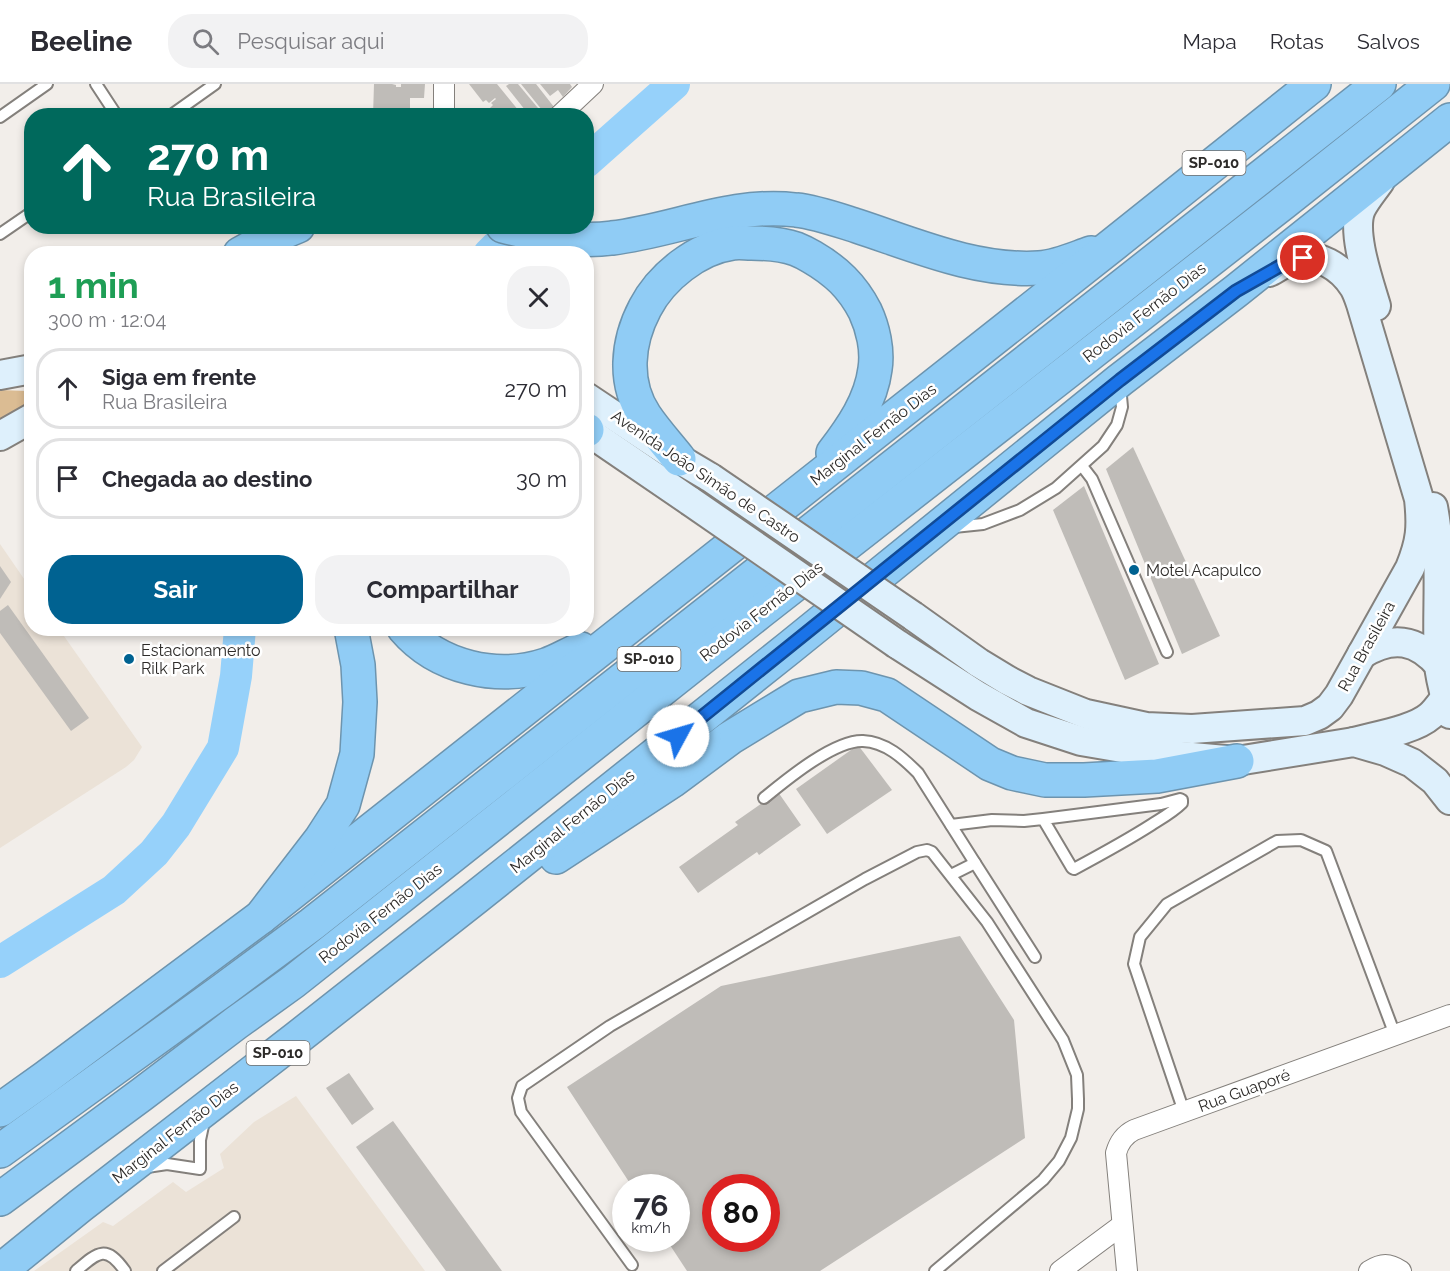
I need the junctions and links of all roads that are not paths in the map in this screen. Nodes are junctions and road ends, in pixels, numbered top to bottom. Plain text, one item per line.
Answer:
1 (47, 84) edge
2 (96, 84) edge
3 (215, 84) edge
4 (444, 84) edge
5 (593, 84) edge
6 (1314, 84) edge
7 (1379, 84) edge
8 (1433, 84) edge
9 (112, 108) edge
10 (181, 108) edge
11 (444, 108) edge
12 (568, 108) edge
13 (0, 117) edge
14 (1450, 120) edge
15 (1390, 167) junction
16 (1283, 203) junction
17 (24, 218) edge
18 (0, 234) edge
19 (279, 234) edge
20 (544, 234) edge
21 (1115, 243) junction
22 (254, 246) edge
23 (1236, 291) junction
24 (24, 370) edge
25 (0, 375) edge
26 (1120, 380) junction
27 (594, 402) edge
28 (24, 423) edge
29 (594, 435) edge
30 (0, 436) edge
31 (679, 459) junction
32 (1082, 466) junction
33 (811, 482) junction
34 (936, 529) junction
35 (914, 616) joint
36 (634, 623) junction
37 (353, 636) edge
38 (410, 636) edge
39 (1167, 652) dead end
40 (1362, 654) junction
41 (1440, 666) junction
42 (1448, 706) edge
43 (1354, 742) junction
44 (1237, 761) junction
45 (764, 798) dead end
46 (1450, 800) edge
47 (1043, 819) junction
48 (951, 825) junction
49 (975, 863) junction
50 (951, 875) junction
51 (475, 898) junction
52 (261, 917) junction
53 (1035, 957) dead end
54 (1450, 1014) edge
55 (1395, 1035) junction
56 (208, 1106) junction
57 (0, 1110) edge
58 (1184, 1112) junction
59 (0, 1151) edge
60 (124, 1171) junction
61 (0, 1199) edge
62 (80, 1206) junction
63 (234, 1217) dead end
64 (1122, 1225) junction
65 (0, 1248) edge
66 (632, 1265) dead end
67 (0, 1271) edge
68 (76, 1271) edge
69 (125, 1271) edge
70 (163, 1271) edge
71 (935, 1271) edge
72 (1060, 1271) edge
73 (1127, 1271) edge
74 (1369, 1271) edge
75 (1401, 1271) edge

1 - 13 lane
2 - 9 lane
3 - 10 lane
4 - 11 street
5 - 12 street
6 - 21 highway, Marginal Fernão Dias / SP-010
7 - 59 highway, Rodovia Fernão Dias / SP-010
8 - 16 highway, Rodovia Fernão Dias / SP-010
14 - 15 highway, Marginal Fernão Dias / SP-010
15 - 23 highway, Marginal Fernão Dias / SP-010
15 - 41 main road
16 - 26 highway
16 - 61 highway, Rodovia Fernão Dias / SP-010
17 - 18 lane
19 - 22 highway
20 - 21 highway
21 - 33 highway, Marginal Fernão Dias / SP-010
23 - 26 highway, Marginal Fernão Dias / SP-010
23 - 40 main road, Rua Brasileira
24 - 25 main road
26 - 32 lane
26 - 34 highway, Marginal Fernão Dias / SP-010
27 - 31 main road, Avenida João Simão de Castro
28 - 30 main road
29 - 44 main road, Avenida João Simão de Castro, bridge
31 - 33 highway
31 - 35 main road, Avenida João Simão de Castro, bridge
32 - 34 lane
32 - 39 lane
33 - 36 highway, Marginal Fernão Dias / SP-010
34 - 51 highway, Marginal Fernão Dias / SP-010
35 - 40 main road, Rua Brasileira
36 - 38 highway
36 - 52 highway, Marginal Fernão Dias / SP-010
37 - 52 highway
40 - 41 main road
41 - 42 main road
42 - 43 main road
43 - 44 main road
43 - 46 main road
44 - 51 highway
45 - 48 lane
47 - 47 lane
47 - 48 lane
48 - 49 lane
49 - 50 lane
49 - 53 lane
50 - 66 lane
50 - 71 lane
51 - 56 highway, Marginal Fernão Dias / SP-010
52 - 57 highway
54 - 55 street, Rua Guaporé
55 - 58 street, Rua Guaporé
55 - 58 lane
56 - 60 highway, Marginal Fernão Dias / SP-010
56 - 60 lane
58 - 64 street, Rua Guaporé
60 - 62 highway, Marginal Fernão Dias / SP-010
62 - 65 highway
62 - 67 highway, Marginal Fernão Dias / SP-010
63 - 70 lane
64 - 72 street
64 - 73 street, Rua Guaporé
68 - 69 lane
74 - 75 street

